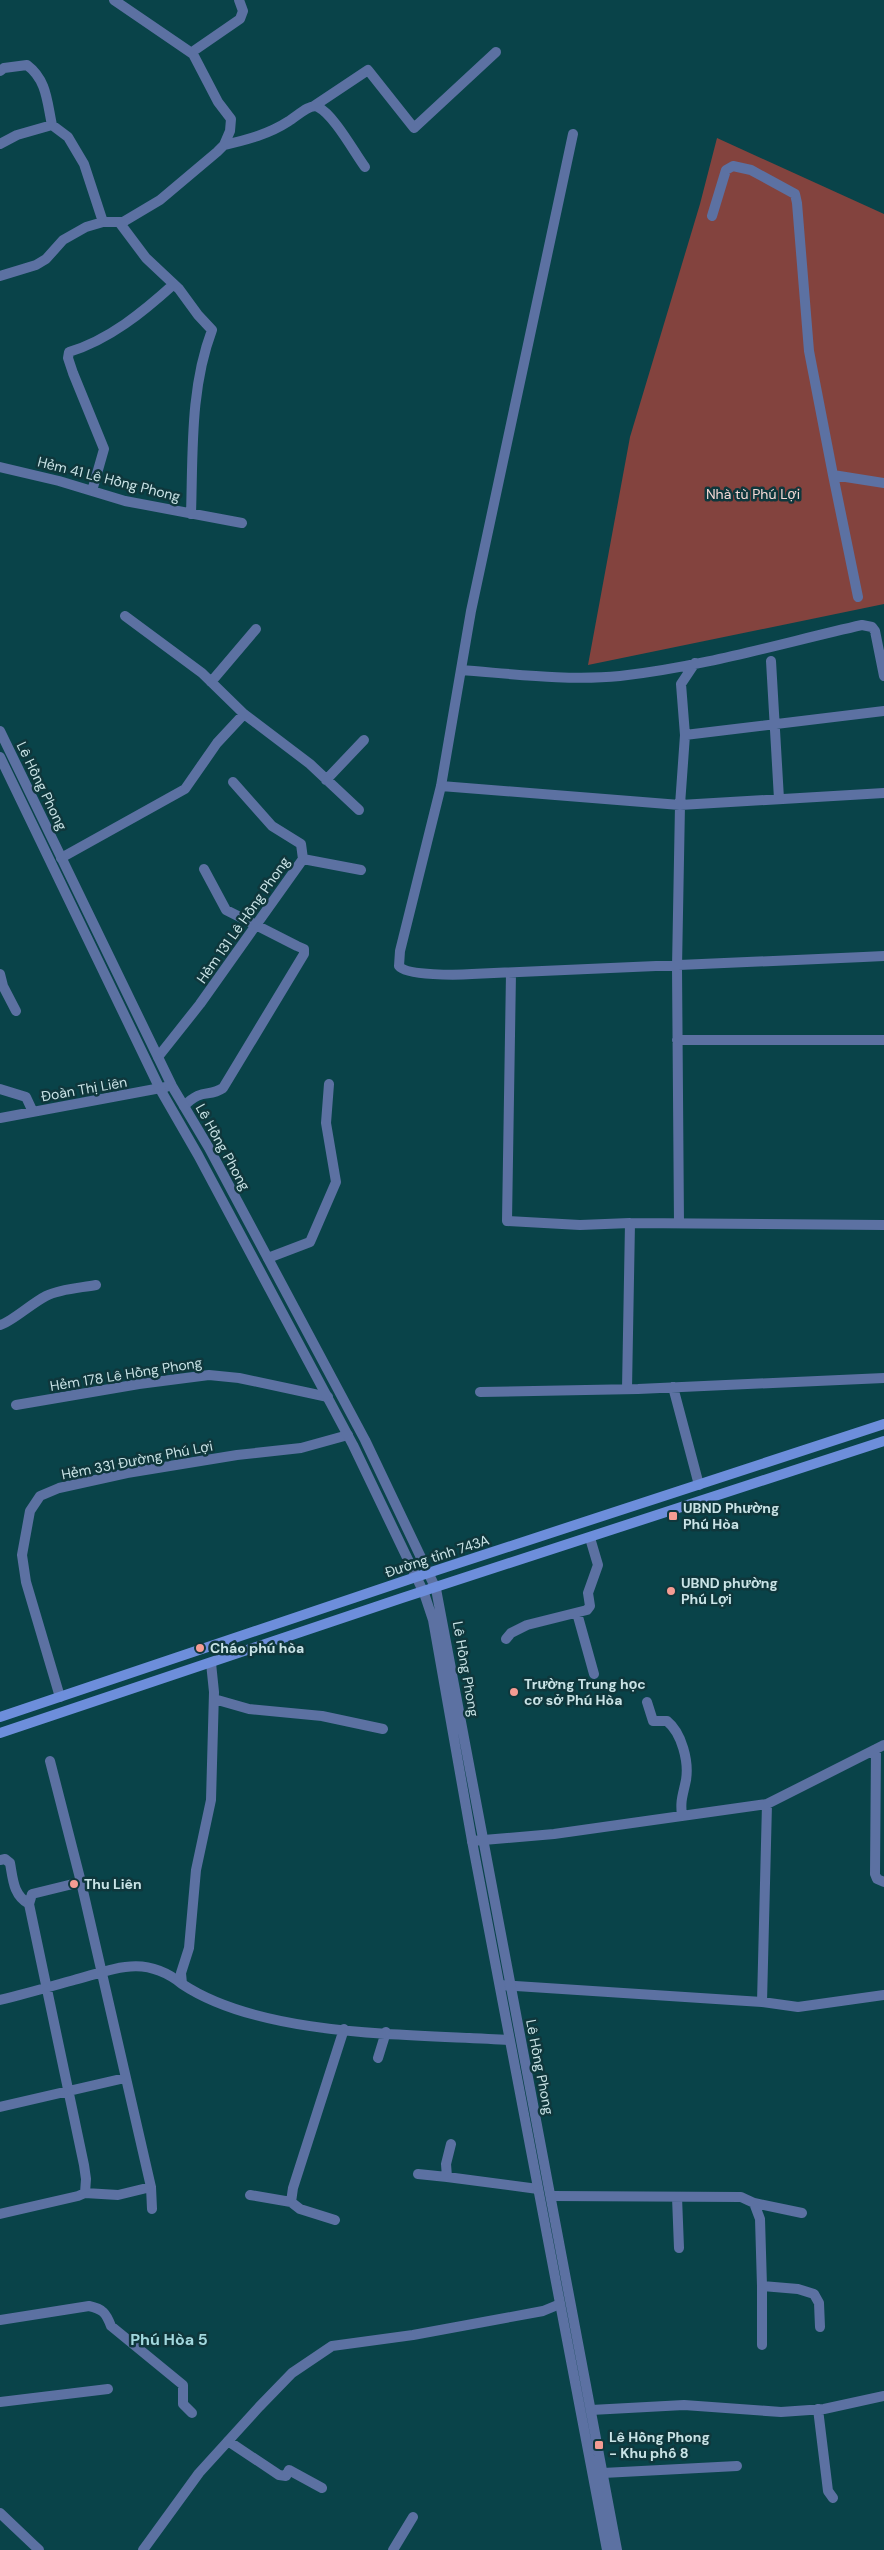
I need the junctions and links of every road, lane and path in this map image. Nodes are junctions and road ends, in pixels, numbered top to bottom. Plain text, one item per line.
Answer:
1 (114, 0) edge
2 (239, 0) edge
3 (496, 52) dead end
4 (193, 54) junction
5 (0, 71) edge
6 (314, 106) junction
7 (52, 125) junction
8 (573, 134) dead end
9 (0, 144) edge
10 (224, 144) junction
11 (365, 167) dead end
12 (712, 216) dead end
13 (103, 222) junction
14 (119, 222) junction
15 (0, 276) edge
16 (174, 284) junction
17 (0, 467) edge
18 (833, 475) junction
19 (884, 483) edge
20 (92, 490) junction
21 (191, 514) junction
22 (242, 523) dead end
23 (858, 597) dead end
24 (125, 616) dead end
25 (256, 629) dead end
26 (771, 661) dead end
27 (695, 663) junction
28 (462, 670) junction
29 (884, 676) edge
30 (211, 682) junction
31 (884, 711) edge
32 (244, 714) junction
33 (775, 724) junction
34 (0, 731) edge
35 (685, 735) junction
36 (364, 740) dead end
37 (0, 757) edge
38 (326, 780) junction
39 (233, 782) dead end
40 (441, 786) junction
41 (884, 793) edge
42 (779, 799) junction
43 (680, 805) junction
44 (359, 810) dead end
45 (61, 858) junction
46 (303, 859) junction
47 (204, 869) dead end
48 (361, 870) dead end
49 (256, 926) junction
50 (884, 956) edge
51 (677, 967) junction
52 (511, 973) junction
53 (0, 974) edge
54 (16, 1011) dead end
55 (677, 1040) junction
56 (884, 1040) edge
57 (158, 1057) junction
58 (329, 1084) dead end
59 (172, 1086) junction
60 (0, 1089) edge
61 (160, 1089) junction
62 (184, 1106) junction
63 (33, 1112) junction
64 (0, 1118) edge
65 (630, 1223) junction
66 (679, 1223) junction
67 (884, 1225) edge
68 (268, 1258) junction
69 (96, 1285) dead end
70 (0, 1325) edge
71 (884, 1378) edge
72 (673, 1387) junction
73 (627, 1389) junction
74 (480, 1392) dead end
75 (328, 1397) junction
76 (16, 1405) dead end
77 (884, 1424) edge
78 (348, 1435) junction
79 (884, 1441) edge
80 (770, 1462) junction
81 (775, 1477) junction
82 (699, 1485) junction
83 (642, 1503) junction
84 (647, 1519) junction
85 (590, 1538) junction
86 (430, 1573) junction
87 (416, 1577) junction
88 (436, 1589) junction
89 (424, 1593) junction
90 (577, 1613) junction
91 (506, 1639) dead end
92 (211, 1663) junction
93 (594, 1674) dead end
94 (60, 1697) junction
95 (214, 1699) junction
96 (648, 1702) dead end
97 (0, 1717) edge
98 (383, 1729) dead end
99 (0, 1733) edge
100 (880, 1747) edge
101 (50, 1761) dead end
102 (767, 1804) junction
103 (682, 1816) junction
104 (477, 1841) junction
105 (3, 1860) edge
106 (82, 1882) junction
107 (884, 1882) edge
108 (29, 1904) junction
109 (101, 1971) junction
110 (182, 1984) junction
111 (506, 1986) junction
112 (47, 1989) junction
113 (884, 1995) edge
114 (0, 2000) edge
115 (762, 2002) junction
116 (344, 2029) junction
117 (386, 2032) junction
118 (509, 2040) junction
119 (378, 2058) dead end
120 (125, 2078) junction
121 (68, 2091) junction
122 (0, 2107) edge
123 (451, 2144) dead end
124 (418, 2174) dead end
125 (446, 2177) junction
126 (150, 2187) junction
127 (538, 2189) junction
128 (85, 2193) junction
129 (250, 2194) dead end
130 (552, 2196) junction
131 (677, 2197) junction
132 (291, 2202) junction
133 (754, 2203) junction
134 (152, 2210) dead end
135 (802, 2213) dead end
136 (0, 2214) edge
137 (335, 2220) dead end
138 (679, 2248) dead end
139 (762, 2286) junction
140 (560, 2304) junction
141 (0, 2320) edge
142 (820, 2327) dead end
143 (762, 2345) dead end
144 (108, 2388) dead end
145 (884, 2396) edge
146 (0, 2402) edge
147 (818, 2409) junction
148 (591, 2410) junction
149 (192, 2413) dead end
150 (228, 2441) junction
151 (737, 2466) dead end
152 (603, 2474) junction
153 (322, 2488) dead end
154 (833, 2498) dead end
155 (0, 2513) edge
156 (413, 2517) dead end
157 (39, 2550) edge
158 (143, 2550) edge
159 (393, 2550) edge
160 (607, 2550) edge
161 (617, 2550) edge

1 - 4 street
2 - 4 street
3 - 6 street
4 - 10 street
5 - 7 street
6 - 10 street
6 - 11 street
7 - 9 street
7 - 13 street
8 - 28 street
10 - 14 street
12 - 18 street
13 - 14 street
13 - 15 street
14 - 16 street
16 - 20 street
16 - 21 street
17 - 20 street, Hẻm 41 Lê Hồng Phong
18 - 19 street
18 - 23 street
20 - 21 street, Hẻm 41 Lê Hồng Phong
21 - 22 street, Hẻm 41 Lê Hồng Phong
24 - 30 street
25 - 30 street
26 - 33 street
27 - 28 street
27 - 29 street
27 - 35 street
28 - 40 street
30 - 32 street
31 - 33 street
32 - 38 street
32 - 45 street
33 - 35 street
33 - 42 street
34 - 45 street, Lê Hồng Phong
35 - 43 street
36 - 38 street
37 - 61 street, Lê Hồng Phong
38 - 44 street
39 - 46 street, Hẻm 131 Lê Hồng Phong
40 - 43 street
40 - 52 street
41 - 42 street
42 - 43 street
43 - 51 street
45 - 57 street, Lê Hồng Phong
46 - 48 street
46 - 49 street, Hẻm 131 Lê Hồng Phong
47 - 49 street
49 - 57 street, Hẻm 131 Lê Hồng Phong
49 - 62 street
50 - 51 street
51 - 52 street
51 - 55 street
52 - 65 street
53 - 54 street
55 - 56 street
55 - 66 street
57 - 59 street, Lê Hồng Phong
58 - 68 street
59 - 61 street, Đoàn Thị Liên
59 - 62 street, Lê Hồng Phong
60 - 63 street
61 - 63 street, Đoàn Thị Liên
61 - 75 street, Lê Hồng Phong
62 - 68 street, Lê Hồng Phong
63 - 64 street, Đoàn Thị Liên
65 - 66 street
65 - 73 street
66 - 67 street
68 - 86 street, Lê Hồng Phong
69 - 70 street
71 - 72 street
72 - 73 street
72 - 82 street
73 - 74 street
75 - 76 street, Hẻm 178 Lê Hồng Phong
75 - 78 street, Lê Hồng Phong
77 - 80 main road, Đường tỉnh 743A
78 - 87 street, Lê Hồng Phong
78 - 94 street, Hẻm 331 Đường Phú Lợi
79 - 81 main road
80 - 81 main road
80 - 82 main road, Đường tỉnh 743A
81 - 84 main road
82 - 83 main road, Đường tỉnh 743A
83 - 84 main road
83 - 86 main road, Đường tỉnh 743A
84 - 85 main road
85 - 88 main road
85 - 90 street
86 - 87 main road, Đường tỉnh 743A
86 - 88 street, Lê Hồng Phong
87 - 89 street, Lê Hồng Phong
87 - 94 main road, Đường tỉnh 743A
88 - 89 main road
88 - 104 street, Lê Hồng Phong
89 - 92 main road
89 - 104 street, Lê Hồng Phong
90 - 91 street
90 - 93 street
92 - 95 street
92 - 99 main road
94 - 97 main road, Đường tỉnh 743A
95 - 98 street
95 - 110 street
96 - 103 street
100 - 102 street
100 - 107 street
101 - 106 street
102 - 103 street
102 - 115 street
103 - 104 street
104 - 111 street, Lê Hồng Phong
105 - 108 street
106 - 108 street
106 - 109 street
108 - 112 street
109 - 110 street
109 - 112 street
109 - 120 street
110 - 116 street
111 - 115 street
111 - 118 street, Lê Hồng Phong
111 - 130 street, Lê Hồng Phong
112 - 114 street
112 - 121 street
113 - 115 street
116 - 117 street
116 - 132 street
117 - 118 street
117 - 119 street
118 - 127 street, Lê Hồng Phong
120 - 121 street
120 - 126 street
121 - 122 street
121 - 128 street
123 - 125 street
124 - 125 street
125 - 127 street
126 - 128 street
126 - 134 street
127 - 140 street, Lê Hồng Phong
128 - 136 street
129 - 132 street
130 - 131 street
130 - 148 street, Lê Hồng Phong
131 - 133 street
131 - 138 street
132 - 137 street
133 - 135 street
133 - 139 street
139 - 142 street
139 - 143 street
140 - 150 street
140 - 160 street, Lê Hồng Phong
141 - 149 street
144 - 146 street
145 - 147 street
147 - 148 street
147 - 154 street
148 - 152 street, Lê Hồng Phong
150 - 153 street
150 - 158 street
151 - 152 street
152 - 161 street, Lê Hồng Phong
155 - 157 street
156 - 159 street

